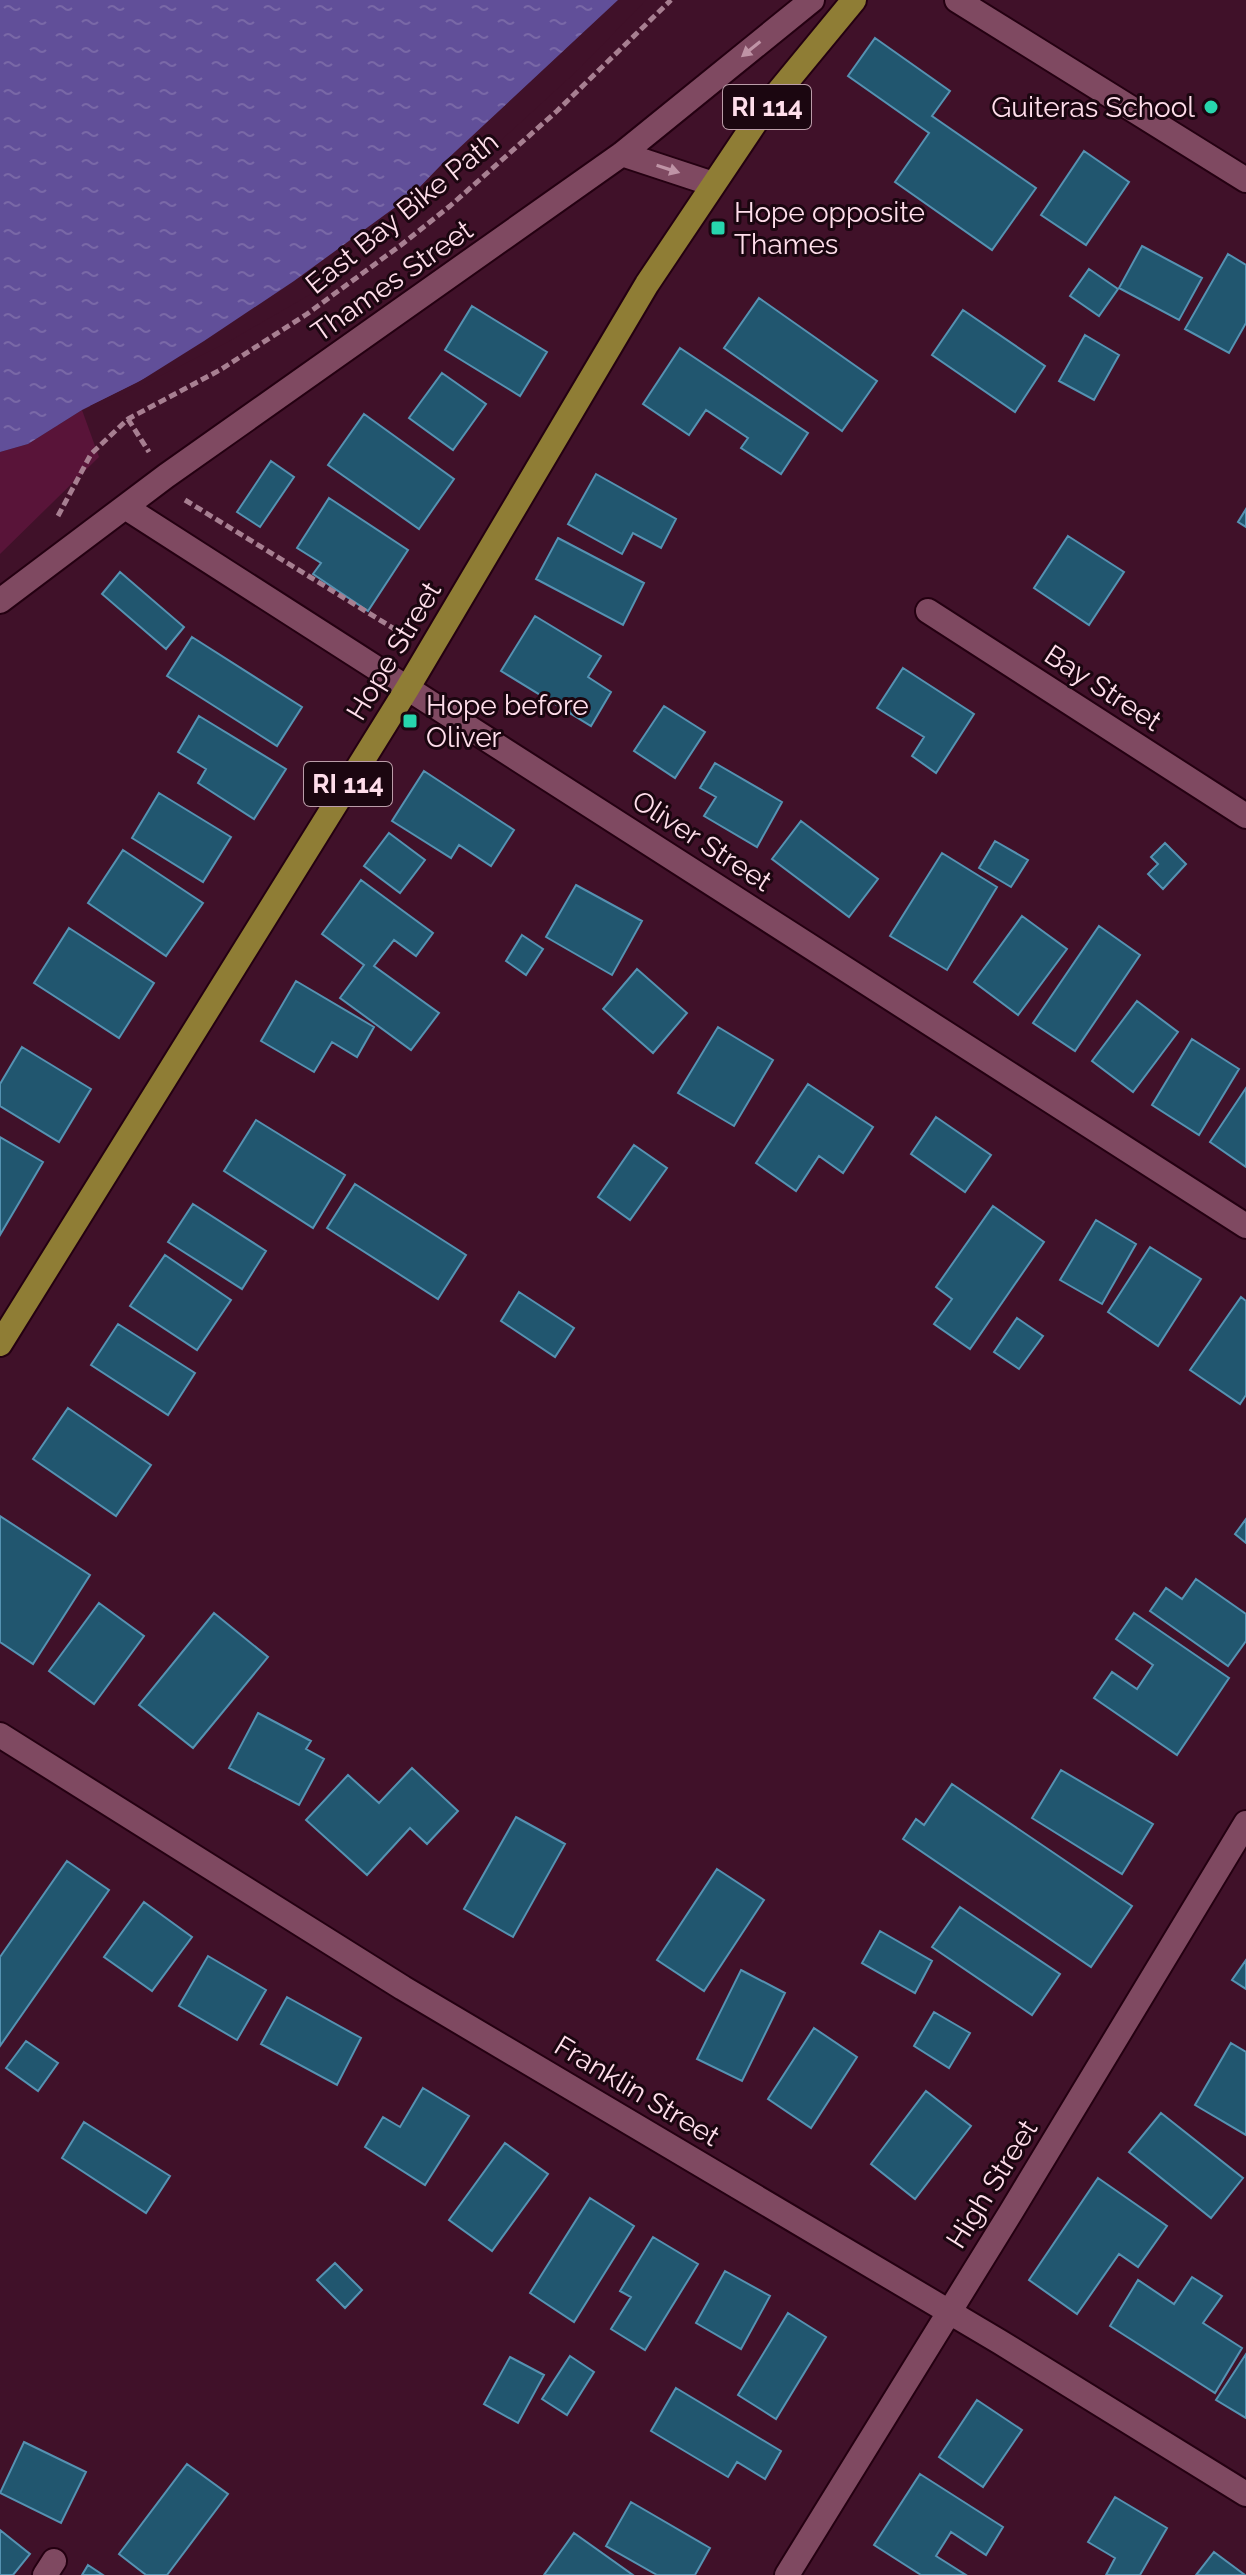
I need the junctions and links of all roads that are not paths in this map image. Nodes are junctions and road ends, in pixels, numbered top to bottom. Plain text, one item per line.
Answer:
1 (812, 0) edge
2 (854, 0) edge
3 (957, 0) edge
4 (622, 154) junction
5 (1246, 180) edge
6 (713, 184) junction
7 (125, 507) junction
8 (0, 601) edge
9 (928, 611) dead end
10 (407, 689) junction
11 (1246, 816) edge
12 (1246, 1226) edge
13 (0, 1344) edge
14 (0, 1735) edge
15 (1246, 1823) edge
16 (949, 2311) junction
17 (1246, 2494) edge
18 (787, 2575) edge

1 -> 4 street, Thames Street
2 - 6 main road, Hope Street / RI 114
3 - 5 street
4 -> 6 street
4 - 7 street, Thames Street
6 - 10 main road, Hope Street / RI 114
7 - 8 street, Thames Street
7 - 10 street, Oliver Street
9 - 11 street, Bay Street
10 - 12 street, Oliver Street
10 - 13 main road, Hope Street / RI 114
14 - 16 street, Franklin Street
15 - 16 street, High Street
16 - 17 street, Franklin Street
16 - 18 street, High Street

